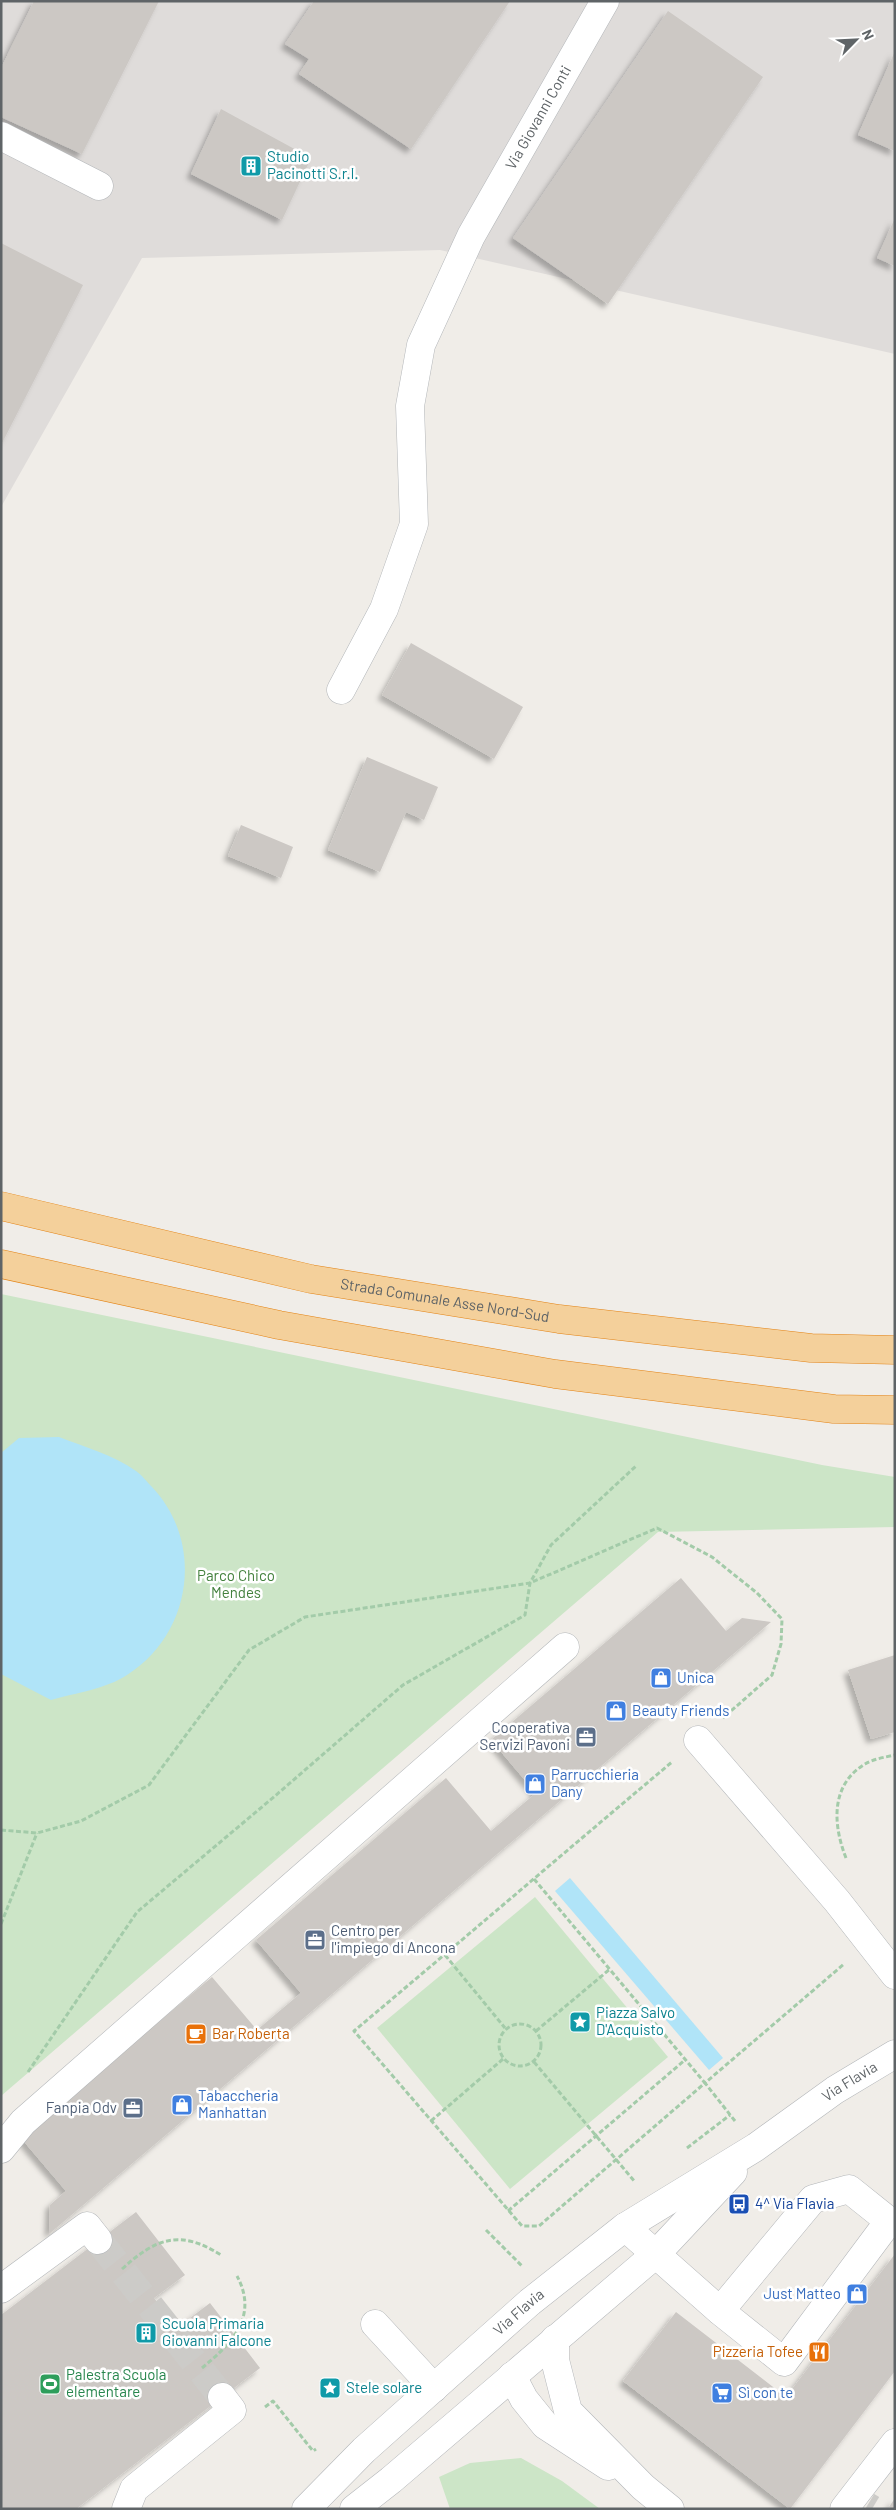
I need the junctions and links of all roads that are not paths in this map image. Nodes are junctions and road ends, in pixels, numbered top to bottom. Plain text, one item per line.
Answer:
1 (606, 1) edge
2 (1, 136) edge
3 (99, 186) dead end
4 (341, 690) dead end
5 (1, 1206) edge
6 (1, 1264) edge
7 (895, 1350) edge
8 (895, 1410) edge
9 (566, 1647) dead end
10 (698, 1740) road end
11 (895, 1975) edge
12 (895, 2054) edge
13 (756, 2147) junction
14 (1, 2149) edge
15 (624, 2227) junction
16 (98, 2240) tunnel mouth
17 (657, 2253) junction
18 (1, 2289) edge
19 (720, 2311) junction
20 (375, 2324) dead end
21 (556, 2339) junction
22 (474, 2353) junction
23 (512, 2376) junction
24 (434, 2388) junction
25 (244, 2401) road end
26 (568, 2411) junction
27 (895, 2443) edge
28 (643, 2487) junction
29 (855, 2503) edge
30 (126, 2509) edge
31 (306, 2509) edge
32 (354, 2509) edge
33 (670, 2509) edge

1 - 4 street, Via Giovanni Conti
2 - 3 street
5 - 7 highway, Strada Comunale Asse Nord-Sud
6 - 8 highway
9 - 14 street
10 - 11 street
12 - 13 street, Via Flavia
13 - 15 street, Via Flavia
13 - 17 street, Via Flavia
15 - 17 street
15 - 22 street, Via Flavia
16 - 18 street
17 - 19 street
17 - 21 street, Via Flavia
19 - 19 street
20 - 24 street
21 - 23 street, Via Flavia
21 - 26 street
22 - 23 street
22 - 24 street, Via Flavia
23 - 26 street
23 - 28 street
23 - 32 street, Via Flavia
24 - 31 street, Via Flavia
25 - 30 street
26 - 28 street
27 - 29 street
28 - 33 street

